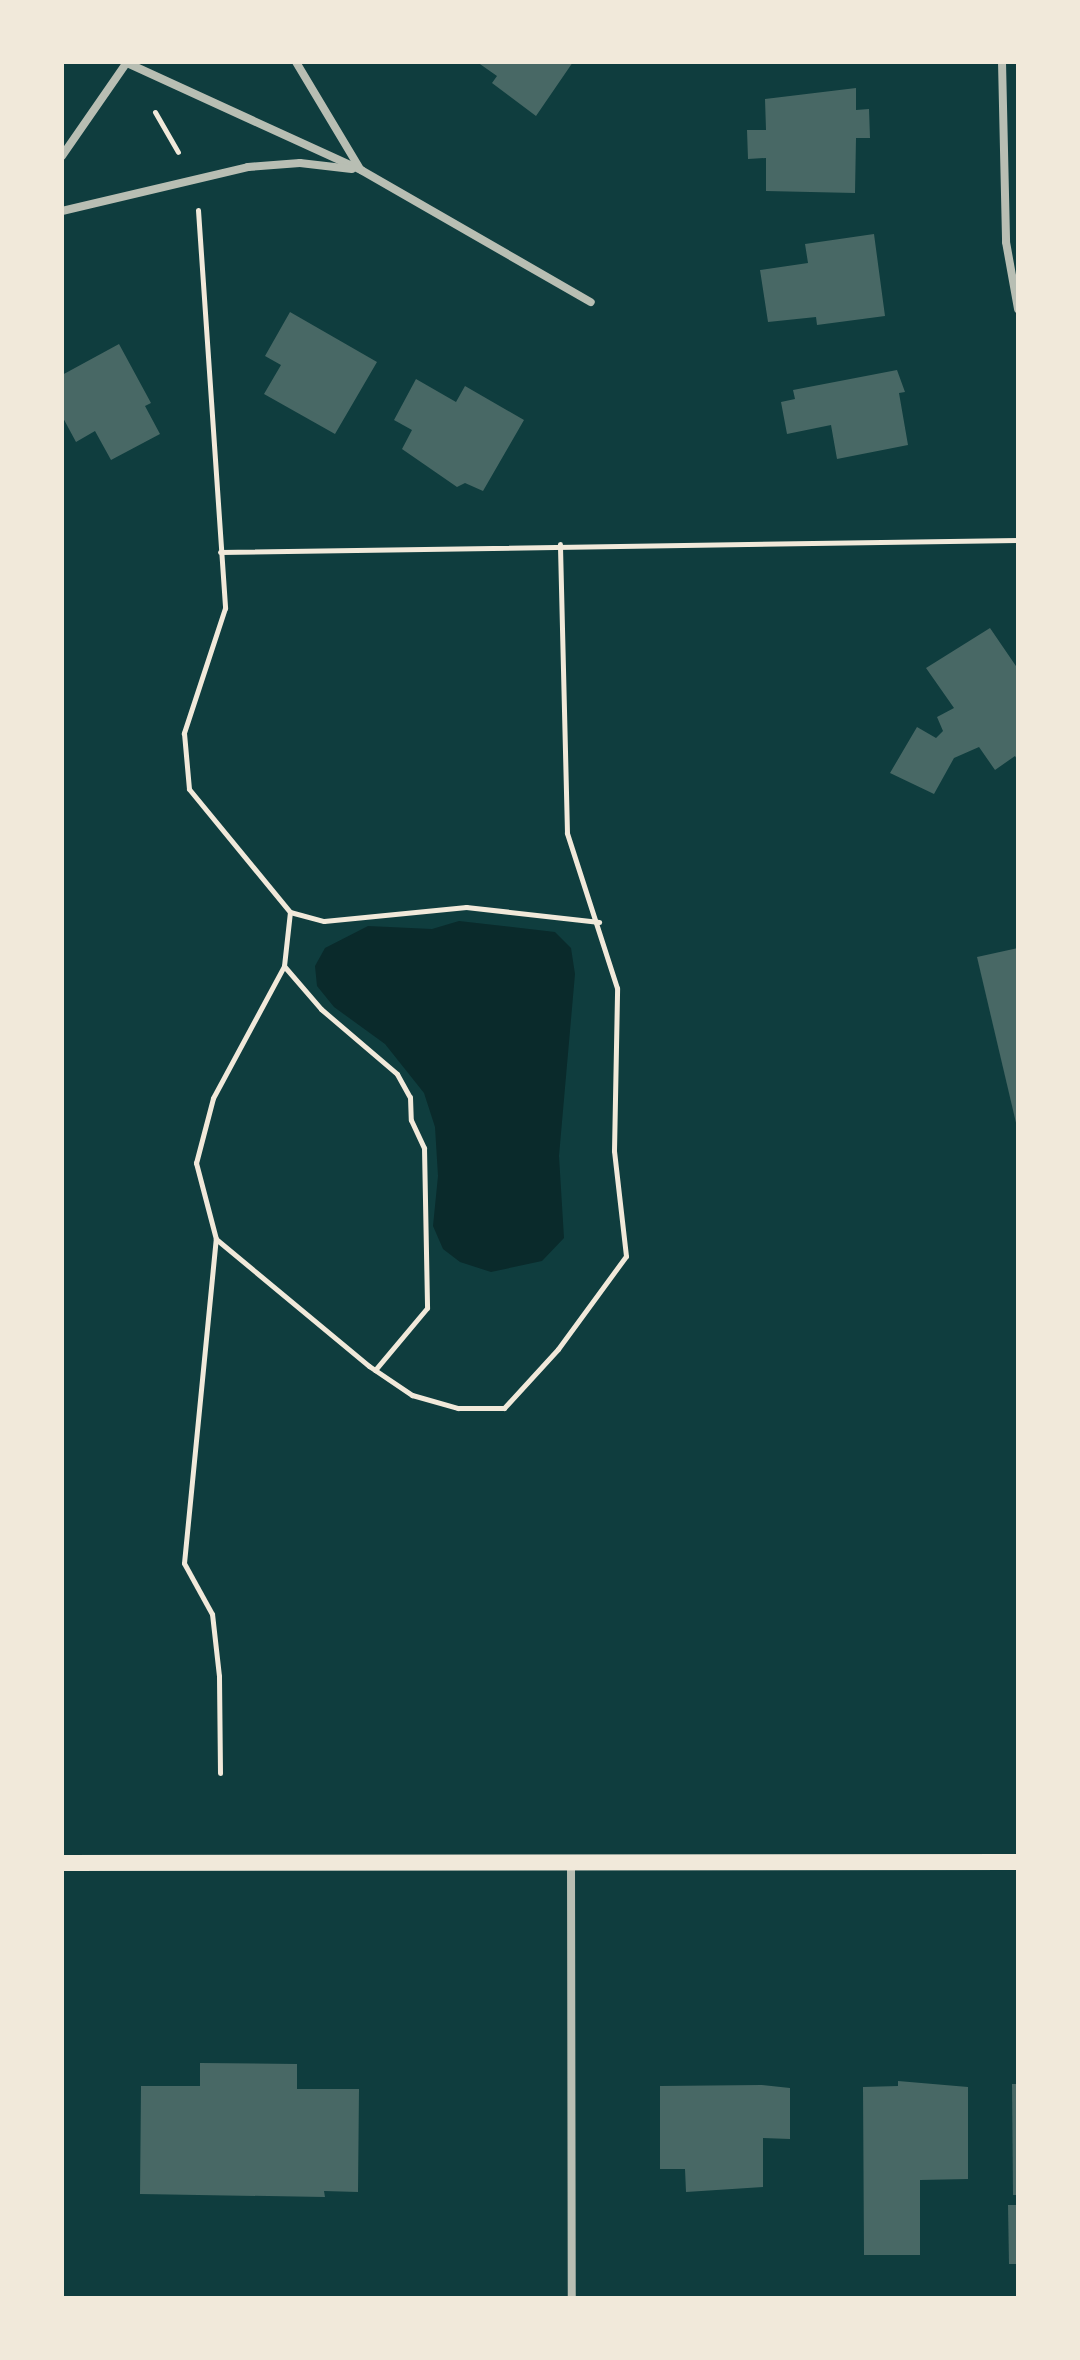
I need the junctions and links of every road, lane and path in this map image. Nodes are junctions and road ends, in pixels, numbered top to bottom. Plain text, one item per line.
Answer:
1 (126, 62) edge
2 (296, 62) edge
3 (1002, 62) edge
4 (62, 156) edge
5 (361, 170) junction
6 (193, 178) junction
7 (62, 211) edge
8 (591, 302) dead end
9 (1018, 309) edge
10 (1018, 540) edge
11 (560, 544) junction
12 (220, 552) junction
13 (290, 912) junction
14 (599, 922) junction
15 (284, 966) junction
16 (216, 1239) junction
17 (375, 1370) junction
18 (220, 1773) dead end
19 (1018, 1862) edge
20 (62, 1863) edge
21 (571, 1863) junction
22 (572, 2298) edge

1 - 4 street
1 - 5 street
1 - 6 path
2 - 5 street
3 - 9 street
5 - 6 street
5 - 8 street
6 - 7 street
6 - 12 path
10 - 11 path
11 - 12 path
11 - 14 path
12 - 13 path
13 - 14 path
13 - 15 path
14 - 17 path
15 - 16 path
15 - 17 path
16 - 17 path
16 - 18 path
19 - 21 main road
20 - 21 main road
21 - 22 street

